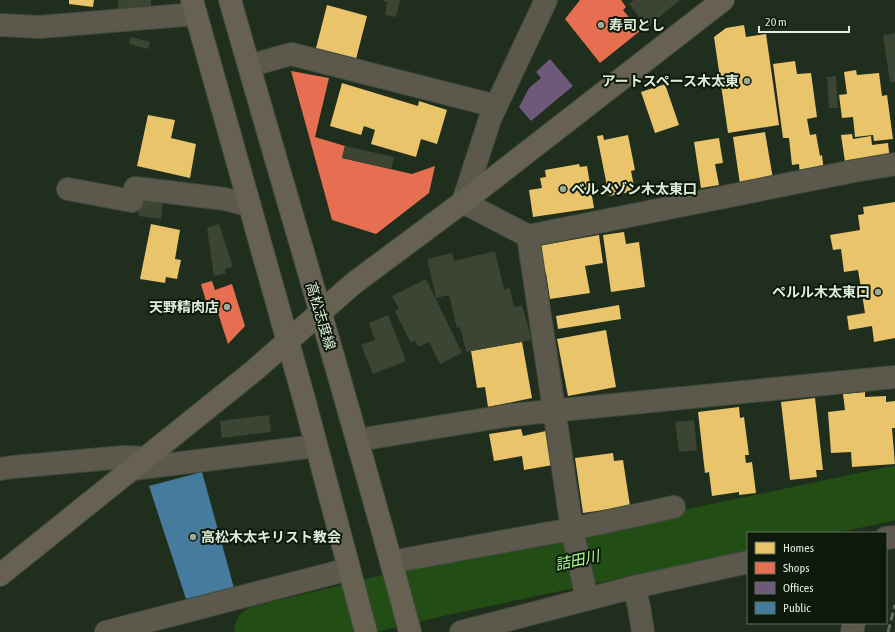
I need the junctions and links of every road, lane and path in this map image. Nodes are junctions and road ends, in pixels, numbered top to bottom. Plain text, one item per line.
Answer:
1 (230, 0) edge
2 (546, 0) edge
3 (723, 0) edge
4 (194, 7) edge
5 (0, 25) edge
6 (249, 66) junction
7 (496, 106) junction
8 (895, 164) edge
9 (68, 189) dead end
10 (463, 202) junction
11 (250, 206) junction
12 (528, 236) junction
13 (320, 312) junction
14 (288, 341) junction
15 (895, 377) edge
16 (554, 411) junction
17 (358, 440) junction
18 (316, 446) junction
19 (140, 463) junction
20 (0, 469) edge
21 (674, 507) dead end
22 (572, 529) junction
23 (747, 562) edge
24 (393, 567) junction
25 (0, 575) edge
26 (351, 576) junction
27 (634, 587) junction
28 (587, 599) junction
29 (106, 632) edge
30 (366, 632) edge
31 (410, 632) edge
32 (461, 632) edge
33 (643, 632) edge

1 - 6 main road, 高松志度線
2 - 7 street
3 - 10 main road
4 - 5 street
4 - 11 main road
6 - 7 street
6 - 13 main road, 高松志度線
7 - 10 street
8 - 12 street
9 - 11 street
10 - 12 street
10 - 13 main road
11 - 14 main road
12 - 16 street
13 - 14 main road
13 - 17 main road, 高松志度線
14 - 18 main road
14 - 19 main road
15 - 16 street
16 - 17 street
16 - 22 street
17 - 24 main road, 高松志度線
18 - 19 street
18 - 26 main road
19 - 20 street
19 - 25 main road
21 - 22 street
22 - 24 street
22 - 28 street
23 - 27 street
24 - 31 main road, 高松志度線
26 - 29 street
26 - 30 main road
27 - 28 street
27 - 33 street
28 - 32 street

